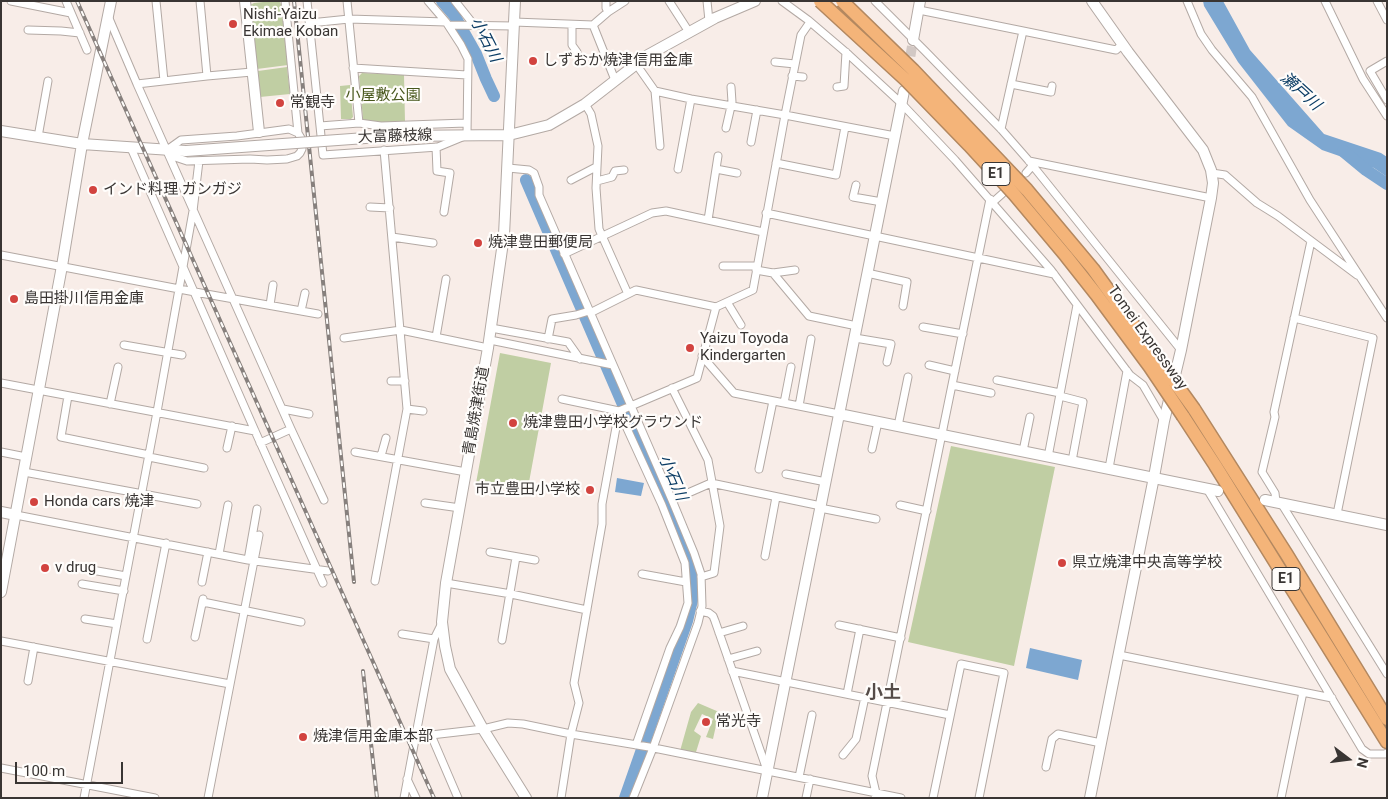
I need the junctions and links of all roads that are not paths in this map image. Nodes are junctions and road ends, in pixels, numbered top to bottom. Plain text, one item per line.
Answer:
1 (11, 1) edge
2 (66, 1) edge
3 (111, 1) edge
4 (156, 1) edge
5 (200, 1) edge
6 (245, 1) edge
7 (284, 1) edge
8 (307, 1) edge
9 (347, 1) edge
10 (428, 1) edge
11 (455, 1) edge
12 (515, 1) edge
13 (606, 1) edge
14 (625, 1) edge
15 (669, 1) edge
16 (707, 1) edge
17 (755, 1) edge
18 (782, 1) edge
19 (820, 1) edge
20 (842, 1) edge
21 (875, 1) edge
22 (1092, 1) edge
23 (1187, 1) edge
24 (1325, 1) edge
25 (1377, 1) edge
26 (919, 5) edge
27 (608, 12) junction
28 (71, 13) junction
29 (108, 16) junction
30 (349, 19) junction
31 (1387, 20) edge
32 (709, 21) junction
33 (810, 22) junction
34 (310, 23) junction
35 (449, 24) junction
36 (514, 24) junction
37 (472, 25) junction
38 (572, 25) junction
39 (592, 25) junction
40 (28, 30) dead end
41 (689, 32) junction
42 (1023, 32) junction
43 (80, 33) junction
44 (913, 40) junction
45 (1123, 44) junction
46 (88, 50) dead end
47 (577, 52) dead end
48 (846, 52) junction
49 (775, 62) dead end
50 (1387, 62) edge
51 (636, 64) junction
52 (795, 64) junction
53 (353, 68) junction
54 (252, 72) junction
55 (467, 75) junction
56 (207, 76) junction
57 (792, 76) junction
58 (803, 77) dead end
59 (615, 80) junction
60 (48, 81) dead end
61 (164, 81) junction
62 (137, 84) junction
63 (1011, 84) junction
64 (1052, 86) dead end
65 (732, 87) dead end
66 (837, 87) dead end
67 (904, 90) dead end
68 (655, 91) junction
69 (691, 99) junction
70 (1387, 100) edge
71 (901, 103) junction
72 (585, 104) junction
73 (731, 106) junction
74 (757, 110) junction
75 (785, 115) junction
76 (1387, 116) edge
77 (359, 123) junction
78 (466, 123) junction
79 (320, 126) junction
80 (846, 127) junction
81 (726, 128) dead end
82 (1001, 129) junction
83 (1, 131) edge
84 (259, 132) junction
85 (298, 133) junction
86 (467, 135) junction
87 (509, 135) junction
88 (895, 136) junction
89 (38, 137) junction
90 (751, 142) dead end
91 (82, 144) junction
92 (660, 146) dead end
93 (436, 147) junction
94 (132, 148) junction
95 (167, 150) junction
96 (384, 150) junction
97 (718, 156) dead end
98 (199, 161) junction
99 (776, 163) junction
100 (1031, 163) junction
101 (596, 167) junction
102 (508, 168) junction
103 (678, 169) dead end
104 (716, 169) junction
105 (624, 170) dead end
106 (737, 173) dead end
107 (1026, 173) dead end
108 (1212, 173) junction
109 (571, 180) dead end
110 (598, 180) junction
111 (856, 184) dead end
112 (1002, 194) dead end
113 (1211, 198) junction
114 (992, 201) junction
115 (882, 202) junction
116 (370, 207) dead end
117 (390, 208) junction
118 (193, 211) junction
119 (444, 212) dead end
120 (766, 213) junction
121 (708, 220) junction
122 (763, 232) junction
123 (602, 236) junction
124 (392, 237) junction
125 (875, 237) junction
126 (1311, 241) junction
127 (433, 243) dead end
128 (1, 254) edge
129 (564, 254) junction
130 (978, 258) junction
131 (62, 266) junction
132 (723, 266) dead end
133 (183, 267) junction
134 (757, 268) junction
135 (795, 270) dead end
136 (773, 274) junction
137 (867, 274) junction
138 (1054, 274) junction
139 (1361, 278) junction
140 (446, 279) dead end
141 (273, 285) dead end
142 (179, 288) junction
143 (195, 292) junction
144 (305, 293) dead end
145 (628, 294) junction
146 (232, 298) junction
147 (727, 302) junction
148 (270, 305) junction
149 (1077, 305) junction
150 (903, 306) dead end
151 (716, 307) junction
152 (301, 311) junction
153 (589, 312) junction
154 (318, 314) dead end
155 (1294, 318) junction
156 (1387, 318) edge
157 (741, 325) dead end
158 (857, 326) junction
159 (923, 327) dead end
160 (491, 328) junction
161 (401, 330) junction
162 (963, 334) junction
163 (436, 337) junction
164 (344, 338) dead end
165 (855, 338) junction
166 (548, 339) junction
167 (811, 339) dead end
168 (124, 344) dead end
169 (489, 344) junction
170 (1180, 350) junction
171 (167, 352) junction
172 (182, 355) dead end
173 (702, 356) junction
174 (580, 359) junction
175 (887, 362) dead end
176 (612, 365) junction
177 (930, 365) dead end
178 (118, 367) dead end
179 (791, 367) dead end
180 (955, 371) junction
181 (1127, 371) junction
182 (908, 377) dead end
183 (405, 380) junction
184 (997, 380) dead end
185 (392, 381) dead end
186 (1, 383) edge
187 (952, 385) junction
188 (672, 388) junction
189 (39, 390) junction
190 (992, 393) dead end
191 (1060, 394) junction
192 (68, 396) junction
193 (562, 399) dead end
194 (774, 401) junction
195 (784, 403) junction
196 (110, 404) junction
197 (630, 406) junction
198 (799, 406) junction
199 (407, 408) junction
200 (283, 409) junction
201 (423, 411) dead end
202 (619, 411) junction
203 (157, 412) junction
204 (309, 414) dead end
205 (839, 414) junction
206 (1030, 417) dead end
207 (1164, 421) junction
208 (878, 422) junction
209 (232, 426) junction
210 (898, 426) junction
211 (291, 429) junction
212 (255, 431) junction
213 (942, 434) junction
214 (386, 438) dead end
215 (260, 443) junction
216 (227, 448) dead end
217 (872, 449) dead end
218 (1023, 451) junction
219 (1, 452) edge
220 (355, 452) dead end
221 (26, 456) junction
222 (149, 456) junction
223 (381, 456) junction
224 (1048, 457) junction
225 (398, 459) junction
226 (1072, 461) junction
227 (204, 468) dead end
228 (1109, 468) junction
229 (759, 469) dead end
230 (24, 472) junction
231 (466, 472) junction
232 (786, 474) dead end
233 (1154, 478) junction
234 (826, 482) junction
235 (711, 483) junction
236 (1213, 490) joint
237 (142, 494) junction
238 (776, 496) junction
239 (324, 500) dead end
240 (672, 500) junction
241 (1264, 500) dead end
242 (426, 503) dead end
243 (1278, 503) junction
244 (197, 504) dead end
245 (228, 505) dead end
246 (900, 505) dead end
247 (821, 507) junction
248 (460, 508) junction
249 (257, 510) dead end
250 (927, 511) junction
251 (1, 512) edge
252 (16, 514) junction
253 (1336, 514) junction
254 (876, 519) dead end
255 (1387, 525) edge
256 (259, 535) dead end
257 (134, 537) junction
258 (166, 543) junction
259 (208, 552) junction
260 (490, 552) dead end
261 (219, 554) junction
262 (766, 556) dead end
263 (516, 557) junction
264 (251, 560) junction
265 (535, 560) dead end
266 (80, 568) dead end
267 (318, 570) junction
268 (328, 571) dead end
269 (642, 574) dead end
270 (126, 576) junction
271 (701, 577) junction
272 (375, 581) dead end
273 (202, 582) dead end
274 (686, 582) junction
275 (324, 583) dead end
276 (446, 583) junction
277 (82, 584) dead end
278 (124, 591) junction
279 (1, 592) edge
280 (511, 594) junction
281 (587, 610) junction
282 (244, 611) junction
283 (700, 612) junction
284 (85, 619) dead end
285 (301, 622) dead end
286 (442, 622) junction
287 (117, 624) junction
288 (839, 625) dead end
289 (743, 626) dead end
290 (860, 629) junction
291 (719, 633) junction
292 (402, 634) dead end
293 (195, 637) dead end
294 (901, 638) junction
295 (147, 639) dead end
296 (434, 639) junction
297 (502, 640) dead end
298 (1, 641) edge
299 (34, 647) junction
300 (757, 651) dead end
301 (1119, 655) junction
302 (728, 659) junction
303 (110, 661) junction
304 (732, 671) junction
305 (1387, 674) edge
306 (28, 681) dead end
307 (785, 681) junction
308 (230, 684) junction
309 (1303, 692) junction
310 (847, 694) junction
311 (865, 697) junction
312 (1332, 698) junction
313 (888, 702) junction
314 (812, 715) dead end
315 (950, 715) junction
316 (1387, 719) edge
317 (483, 729) junction
318 (415, 732) junction
319 (571, 734) junction
320 (431, 735) junction
321 (1387, 742) edge
322 (1101, 743) junction
323 (636, 745) junction
324 (651, 748) junction
325 (1387, 753) edge
326 (843, 755) dead end
327 (1046, 766) dead end
328 (1, 768) edge
329 (767, 771) junction
330 (799, 777) junction
331 (407, 778) junction
332 (810, 779) junction
333 (87, 784) junction
334 (876, 795) edge
335 (84, 798) edge
336 (155, 798) edge
337 (208, 798) edge
338 (404, 798) edge
339 (416, 798) edge
340 (458, 798) edge
341 (526, 798) edge
342 (560, 798) edge
343 (633, 798) edge
344 (762, 798) edge
345 (806, 798) edge
346 (901, 798) edge
347 (933, 798) edge
348 (979, 798) edge
349 (1090, 798) edge
350 (1281, 798) edge

1 - 28 street
2 - 28 street
3 - 29 street
4 - 61 street
5 - 56 street
6 - 54 street
7 - 85 street
8 - 34 street
9 - 30 street
10 - 35 street
11 - 37 street
12 - 36 street, 青島焼津街道
13 - 27 street
14 - 27 street
15 - 41 street
16 - 32 street
17 - 32 street, 大富藤枝線
18 - 33 street
19 - 321 highway, Tomei Expressway / E1, bridge
20 - 316 highway, Tomei Expressway / E1, bridge
21 - 44 street
22 - 45 street
23 - 139 street
24 - 76 street
25 - 31 street
26 - 42 street
26 - 44 street
27 - 39 street
28 - 43 street
29 - 62 street
29 - 91 street
30 - 34 street
30 - 35 street
30 - 53 street
32 - 41 street, 大富藤枝線
33 - 48 street
33 - 52 street
34 - 79 street
35 - 37 street
35 - 55 street
36 - 37 street
36 - 38 street
36 - 87 street, 青島焼津街道
38 - 39 street
38 - 47 street
39 - 59 street
40 - 43 street
41 - 51 street, 大富藤枝線
42 - 45 street
42 - 63 street
43 - 46 street
44 - 82 street
45 - 108 street
48 - 66 street
48 - 71 street
49 - 52 street
50 - 70 street
51 - 59 street, 大富藤枝線
51 - 68 street
52 - 57 street
53 - 55 street
53 - 77 street
54 - 56 street
54 - 84 street
55 - 78 street
56 - 61 street
57 - 58 street
57 - 75 street
59 - 72 street, 大富藤枝線
60 - 89 street
61 - 62 street
62 - 95 street
63 - 64 street
63 - 82 street
65 - 73 street
67 - 71 street
68 - 69 street
68 - 92 street
69 - 73 street
69 - 103 street
71 - 88 street
71 - 114 street
72 - 87 street, 大富藤枝線
72 - 101 street
73 - 74 street
73 - 81 street
74 - 75 street
74 - 90 street
75 - 80 street
75 - 99 street
77 - 78 street
77 - 79 street
78 - 86 street
79 - 96 street
80 - 88 street
80 - 99 street
82 - 100 street
83 - 89 street, 大富藤枝線
84 - 85 street
84 - 95 street
85 - 98 street
86 - 87 street, 大富藤枝線
86 - 93 street
86 - 95 street, 大富藤枝線, bridge
87 - 102 street, 青島焼津街道
88 - 115 street
89 - 91 street, 大富藤枝線
91 - 94 street, 大富藤枝線
91 - 131 street
93 - 96 street
93 - 119 street
94 - 95 street, 大富藤枝線
94 - 133 street
95 - 98 street
95 - 118 street
96 - 117 street
97 - 104 street
98 - 118 street
99 - 120 street
100 - 107 street
100 - 113 street
100 - 170 street
101 - 109 street
101 - 110 street
102 - 129 street
102 - 160 street, 青島焼津街道
104 - 106 street
104 - 121 street
105 - 110 street
108 - 113 street
108 - 126 street
110 - 123 street
111 - 115 street
112 - 114 street
113 - 170 street
114 - 130 street
114 - 138 street
115 - 125 street
116 - 117 street
117 - 124 street
118 - 133 street
118 - 146 street
120 - 122 street
120 - 125 street
121 - 122 street
121 - 123 street
122 - 134 street
123 - 129 street
123 - 145 street
124 - 127 street
124 - 161 street
125 - 130 street
125 - 137 street
126 - 139 street
126 - 155 street
128 - 131 street
129 - 153 street
130 - 138 street
130 - 162 street
131 - 142 street
131 - 189 street
132 - 134 street
133 - 142 street
133 - 143 street
134 - 136 street
134 - 147 street
135 - 136 street
136 - 158 street
137 - 150 street
137 - 158 street
138 - 149 street
139 - 156 street
140 - 163 street
141 - 148 street
142 - 143 street
142 - 171 street
143 - 146 street
143 - 212 street
144 - 152 street
145 - 151 street
145 - 153 street
146 - 148 street
146 - 200 street
147 - 151 street
147 - 157 street
148 - 152 street
149 - 181 street
149 - 191 street
151 - 173 street
152 - 154 street
153 - 166 street
153 - 176 street
155 - 243 street
155 - 253 street
158 - 165 street
159 - 162 street
160 - 166 street
160 - 169 street, 青島焼津街道
161 - 163 street
161 - 164 street
161 - 183 street
162 - 180 street
163 - 169 street
165 - 175 street
165 - 205 street
166 - 174 street
167 - 198 street
168 - 171 street
169 - 174 street
169 - 231 street, 青島焼津街道
170 - 207 street
171 - 172 street
171 - 203 street
173 - 188 street
173 - 194 street
174 - 176 street
176 - 197 street
177 - 180 street
178 - 196 street
179 - 195 street
180 - 187 street
181 - 207 street
181 - 228 street
182 - 210 street
183 - 185 street
183 - 199 street
184 - 191 street
186 - 189 street
187 - 190 street
187 - 213 street
188 - 197 street
188 - 235 street
189 - 192 street
189 - 221 street
191 - 224 street
191 - 226 street
192 - 196 street
192 - 222 street
193 - 202 street
194 - 195 street
194 - 229 street
195 - 198 street
196 - 203 street
197 - 202 street
197 - 240 street
198 - 205 street
199 - 201 street
199 - 225 street
200 - 204 street
200 - 211 street
202 - 274 street
202 - 281 street
203 - 209 street
203 - 222 street
205 - 208 street
205 - 234 street
206 - 218 street
207 - 233 street
208 - 210 street
208 - 217 street
209 - 212 street
209 - 216 street
210 - 213 street
211 - 215 street
211 - 239 street
212 - 215 street
213 - 218 street
213 - 250 street
214 - 223 street
215 - 267 street
218 - 224 street
219 - 221 street
220 - 223 street
221 - 230 street
222 - 227 street
222 - 237 street
223 - 225 street
224 - 226 street
225 - 231 street
225 - 272 street
226 - 228 street
228 - 233 street
230 - 237 street
230 - 252 street
231 - 248 street, 青島焼津街道
232 - 234 street
233 - 236 street
233 - 301 street
234 - 247 street
235 - 238 street
235 - 240 street
235 - 271 street
236 - 312 street
237 - 244 street
237 - 257 street
238 - 247 street
238 - 262 street
240 - 271 street
241 - 243 street
242 - 248 street
243 - 253 street
243 - 305 street
245 - 261 street
246 - 250 street
247 - 254 street
247 - 307 street
248 - 276 street, 青島焼津街道
249 - 264 street
250 - 294 street
251 - 252 street
252 - 257 street
252 - 279 street
253 - 255 street
256 - 264 street
257 - 258 street
257 - 270 street
258 - 259 street
258 - 295 street
259 - 261 street
259 - 273 street
260 - 263 street
261 - 264 street
263 - 265 street
263 - 280 street
264 - 267 street
264 - 282 street
266 - 270 street
267 - 268 street
267 - 275 street
269 - 274 street
270 - 278 street
271 - 283 street
274 - 323 street
276 - 280 street
276 - 286 street, 青島焼津街道
277 - 278 street
278 - 287 street
280 - 281 street
280 - 297 street
281 - 319 street
282 - 285 street
282 - 293 street
282 - 308 street
283 - 291 street
283 - 324 street
284 - 287 street
286 - 296 street
286 - 317 street, 青島焼津街道
287 - 303 street
288 - 290 street
289 - 291 street
290 - 294 street
290 - 310 street
291 - 302 street
292 - 296 street
294 - 313 street
296 - 318 street
298 - 299 street
299 - 303 street
299 - 306 street
300 - 302 street
301 - 309 street
301 - 322 street
302 - 304 street
303 - 308 street
303 - 333 street
304 - 307 street
304 - 329 street
307 - 310 street
307 - 329 street
308 - 337 street
309 - 312 street
309 - 350 street
310 - 311 street
311 - 313 street
311 - 326 street
312 - 325 street
313 - 315 street
313 - 334 street
314 - 330 street
315 - 347 street
315 - 348 street
317 - 319 street
317 - 320 street
317 - 341 street, 青島焼津街道
318 - 320 street
318 - 331 street
319 - 323 street
319 - 342 street
320 - 340 street
322 - 327 street
322 - 349 street
323 - 324 street
324 - 329 street
324 - 343 street
328 - 333 street
329 - 330 street
329 - 344 street
330 - 332 street
331 - 338 street
331 - 339 street
332 - 334 street
332 - 345 street
333 - 335 street
333 - 336 street
334 - 346 street

